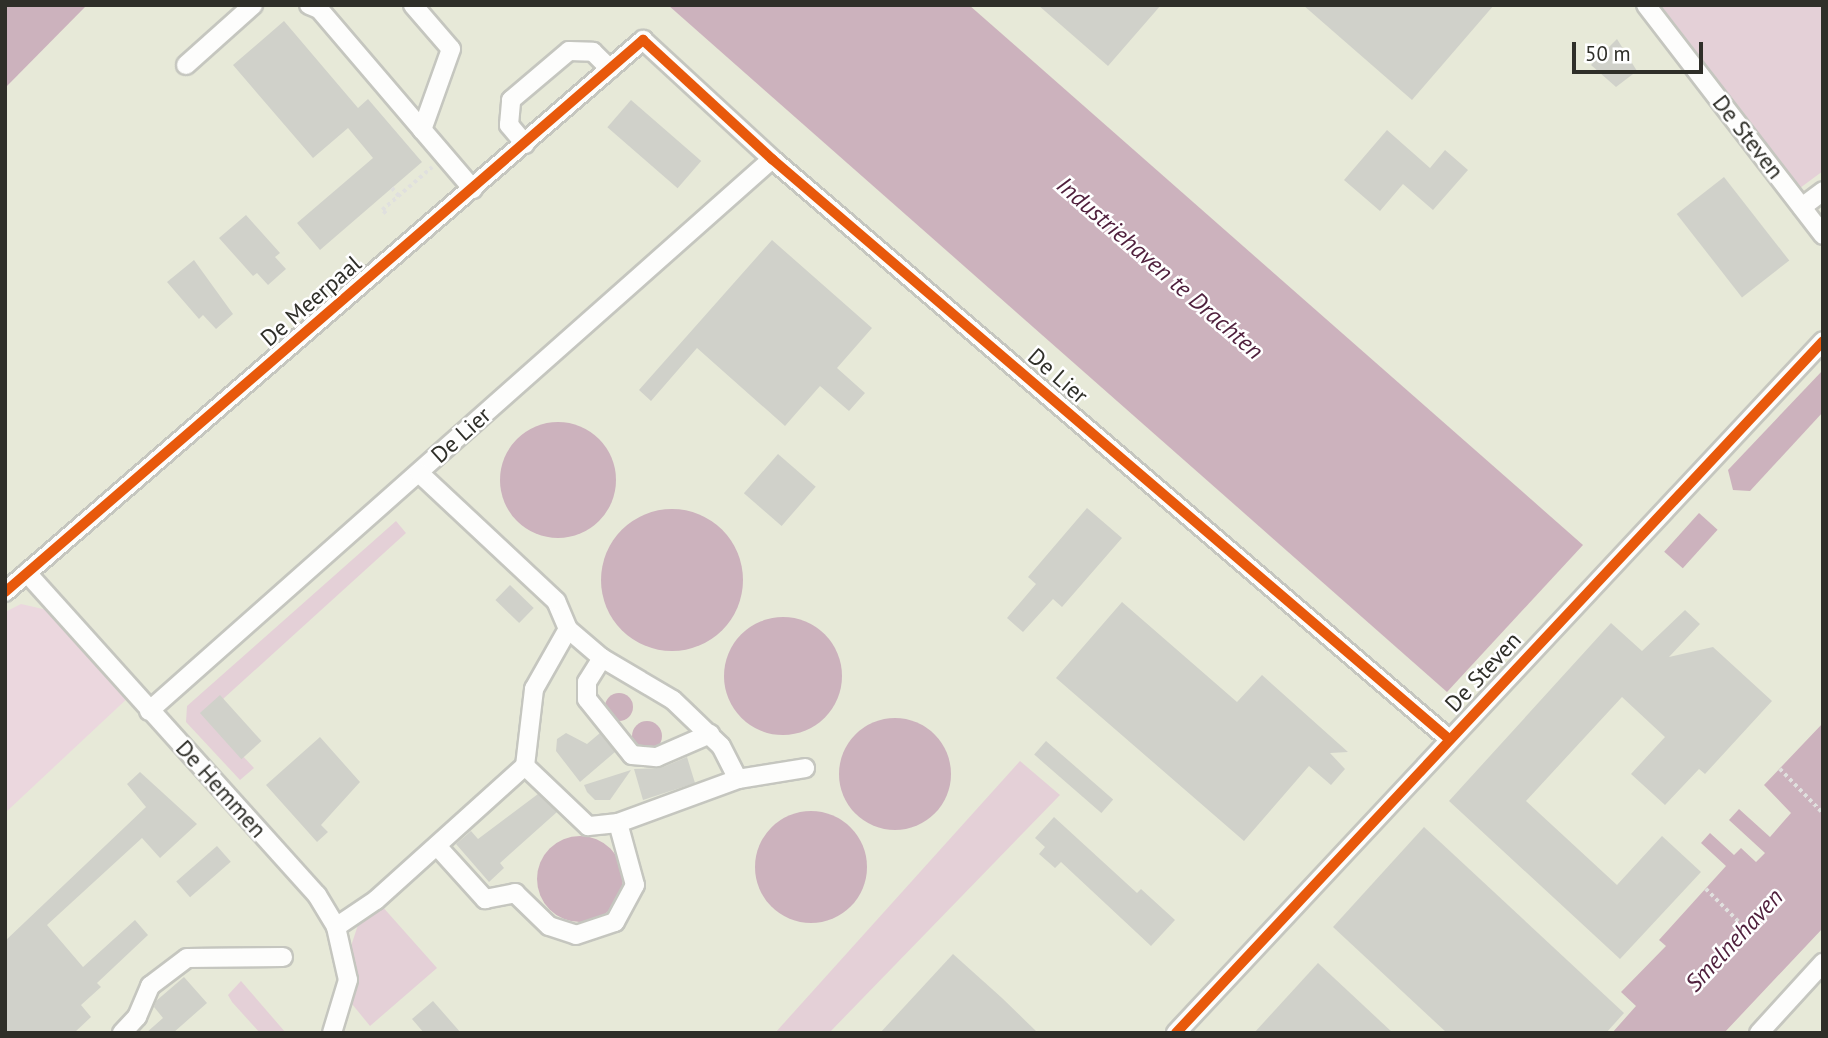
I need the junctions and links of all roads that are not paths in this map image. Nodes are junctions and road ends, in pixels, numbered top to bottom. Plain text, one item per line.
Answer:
1 (253, 5) edge
2 (309, 5) edge
3 (413, 5) edge
4 (1646, 5) edge
5 (643, 40) joint
6 (186, 65) dead end
7 (610, 69) junction
8 (422, 130) junction
9 (524, 144) junction
10 (772, 159) junction
11 (473, 189) junction
12 (1823, 191) edge
13 (1802, 208) junction
14 (1823, 236) edge
15 (1823, 341) edge
16 (419, 473) junction
17 (27, 573) junction
18 (5, 592) edge
19 (568, 629) junction
20 (602, 658) junction
21 (149, 711) junction
22 (710, 734) junction
23 (1449, 739) junction
24 (525, 766) junction
25 (805, 768) dead end
26 (738, 779) junction
27 (618, 823) junction
28 (437, 846) junction
29 (336, 927) junction
30 (283, 957) dead end
31 (1823, 963) edge
32 (122, 1033) edge
33 (332, 1033) edge
34 (1176, 1033) edge
35 (1759, 1033) edge

1 - 6 street
2 - 8 street
3 - 8 street
4 - 13 street, De Steven
5 - 7 street, De Meerpaal
5 - 10 street, De Lier
7 - 9 street, De Meerpaal
7 - 9 street
8 - 11 street
9 - 11 street, De Meerpaal
10 - 16 street, De Lier
10 - 23 street, De Lier
11 - 17 street, De Meerpaal
12 - 13 street
13 - 14 street, De Steven
15 - 23 street, De Steven
16 - 19 street
16 - 21 street, De Lier
17 - 18 street, De Meerpaal
17 - 21 street, De Hemmen
19 - 20 street
19 - 24 street
20 - 22 street
20 - 22 street
21 - 29 street, De Hemmen
22 - 26 street
23 - 34 street, De Steven
24 - 27 street
24 - 28 street
25 - 26 street
26 - 27 street
27 - 28 street
28 - 29 street
29 - 33 street, De Hemmen
30 - 32 street
31 - 35 street

